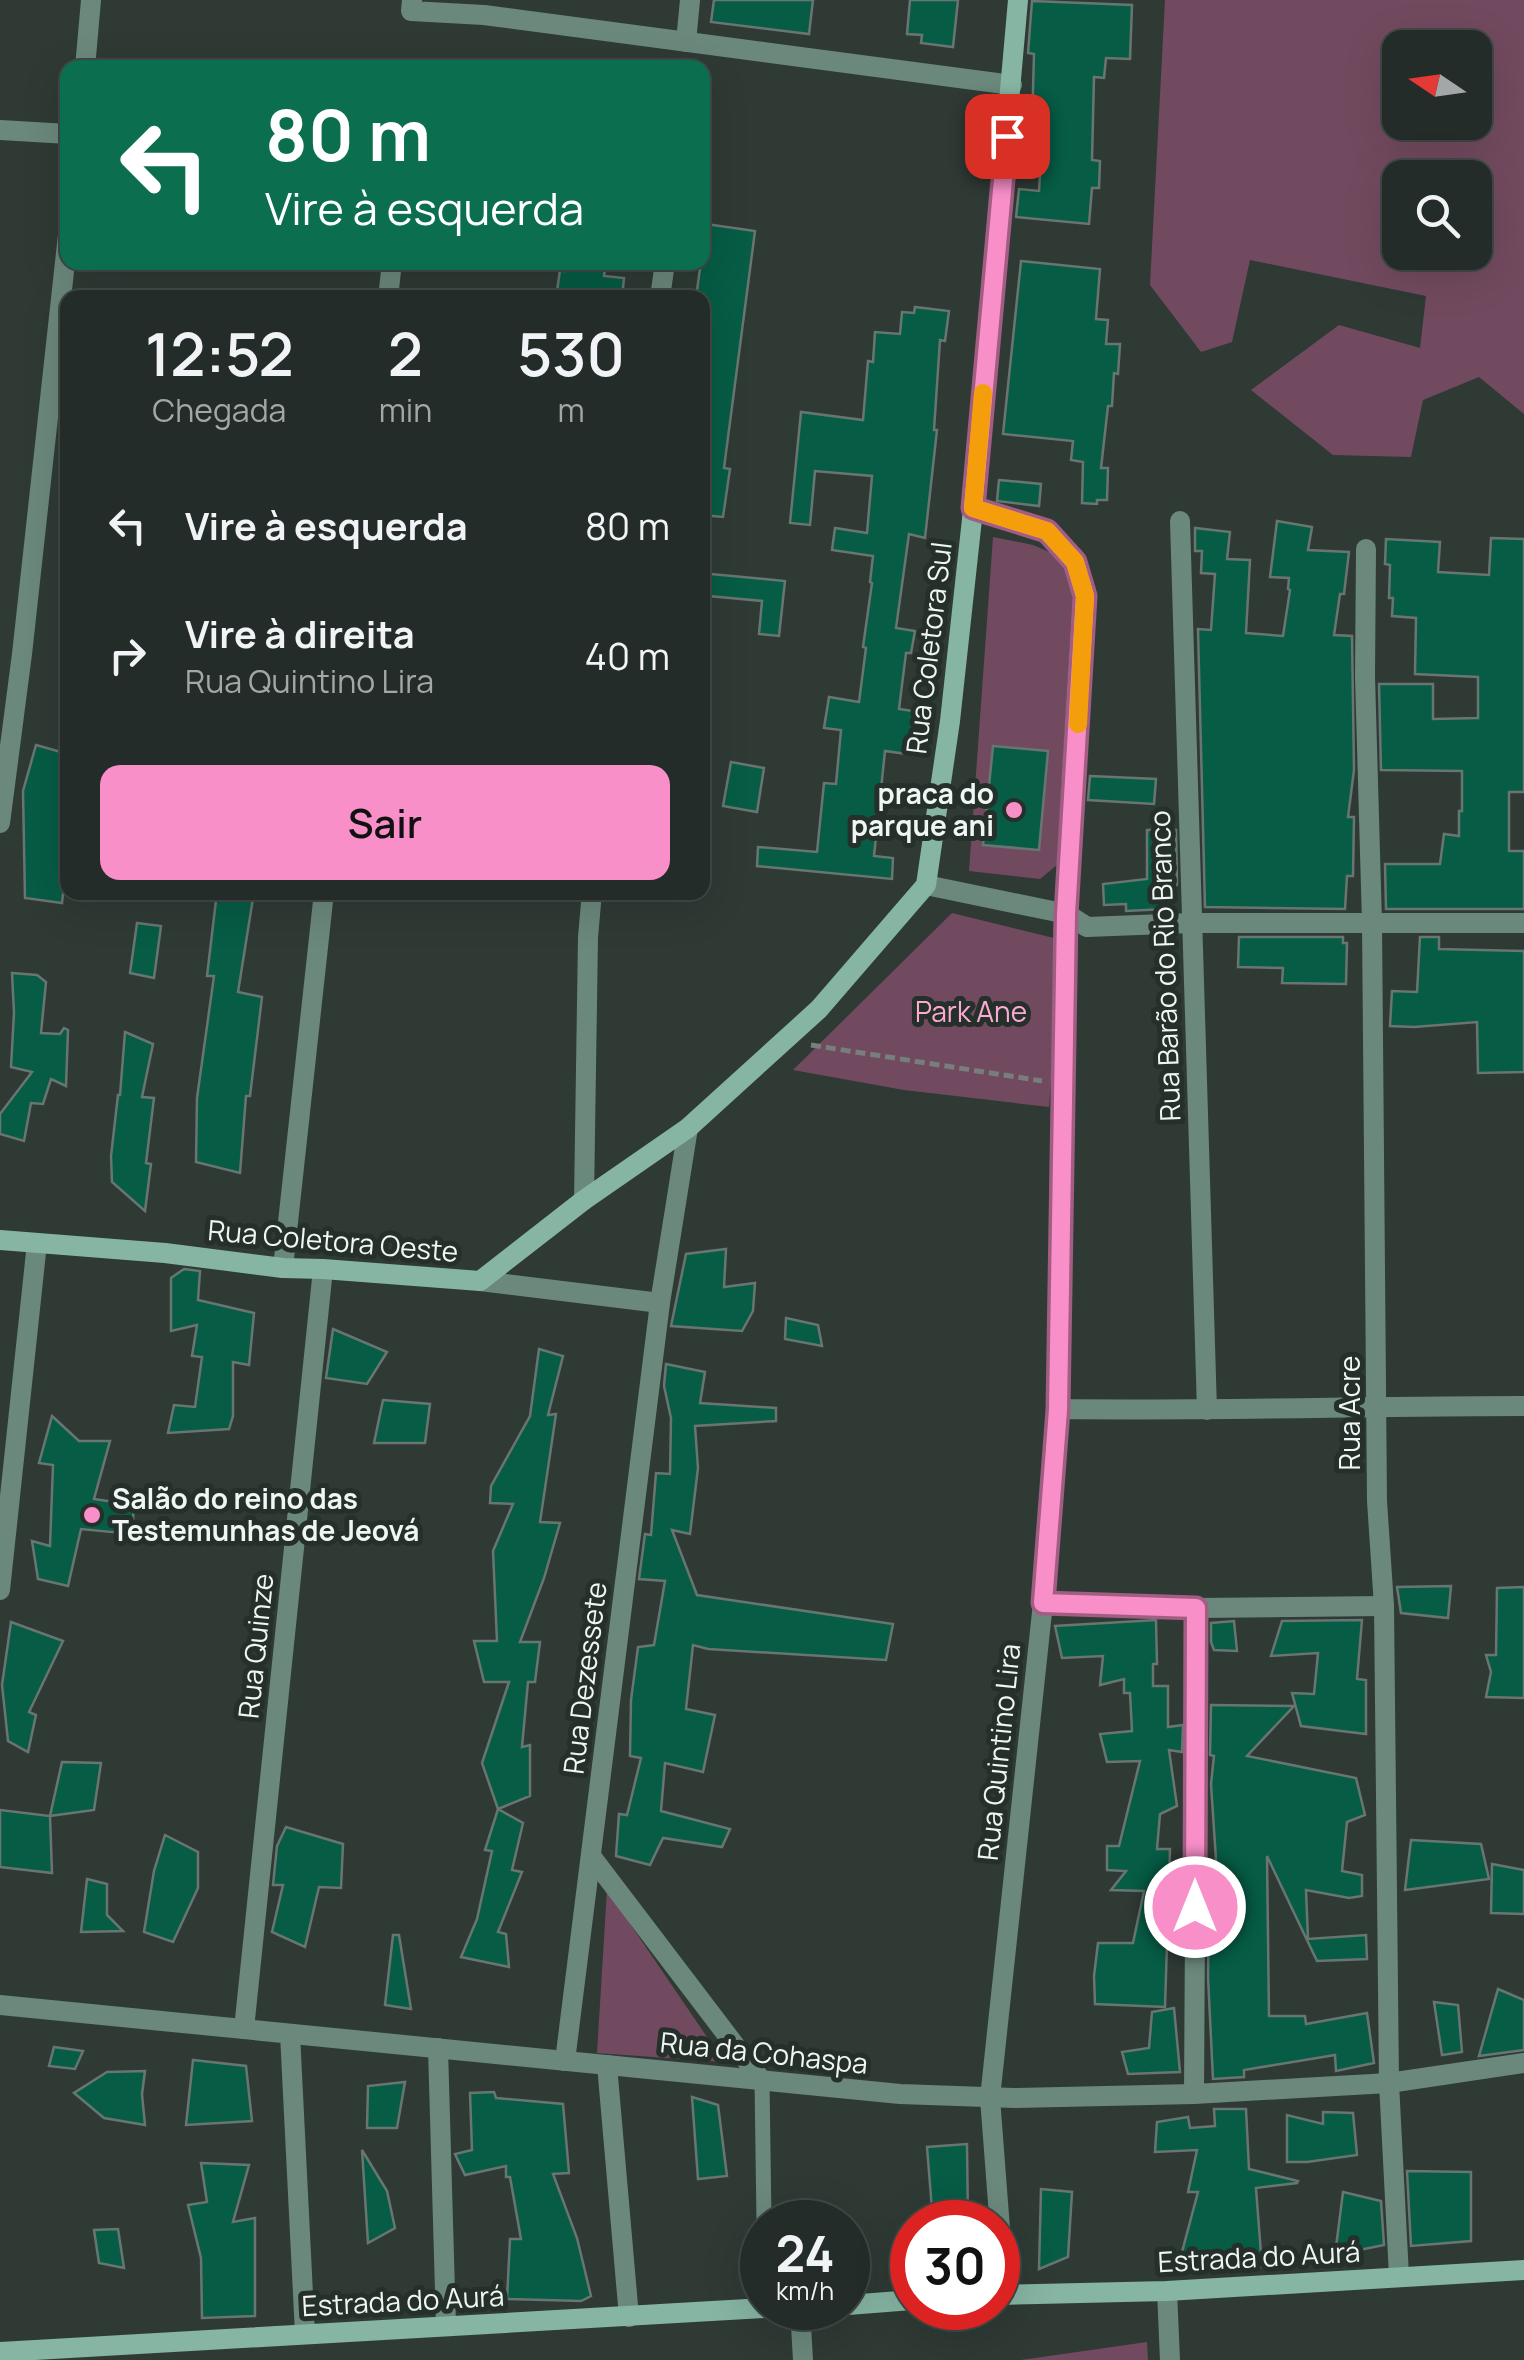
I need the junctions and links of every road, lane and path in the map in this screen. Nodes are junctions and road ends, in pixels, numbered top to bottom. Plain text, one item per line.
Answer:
1 (92, 0) edge
2 (690, 0) edge
3 (1018, 0) edge
4 (412, 6) edge
5 (686, 42) junction
6 (86, 60) edge
7 (1012, 85) junction
8 (0, 130) edge
9 (60, 134) edge
10 (60, 309) edge
11 (973, 508) junction
12 (1180, 520) dead end
13 (1366, 550) dead end
14 (0, 823) edge
15 (926, 885) junction
16 (323, 900) edge
17 (591, 900) edge
18 (1066, 914) junction
19 (1524, 923) edge
20 (1191, 924) junction
21 (1372, 924) junction
22 (784, 1041) junction
23 (1064, 1085) junction
24 (688, 1128) junction
25 (584, 1200) junction
26 (0, 1240) edge
27 (37, 1244) junction
28 (283, 1268) junction
29 (323, 1269) junction
30 (480, 1282) junction
31 (660, 1303) junction
32 (1378, 1406) junction
33 (1524, 1406) edge
34 (1058, 1410) junction
35 (1207, 1410) junction
36 (0, 1590) edge
37 (1043, 1603) junction
38 (1384, 1606) junction
39 (1196, 1608) junction
40 (591, 1856) junction
41 (0, 2005) edge
42 (244, 2029) junction
43 (290, 2034) junction
44 (438, 2048) junction
45 (566, 2061) junction
46 (1524, 2063) edge
47 (607, 2065) junction
48 (762, 2081) junction
49 (1389, 2082) junction
50 (1194, 2094) junction
51 (990, 2098) junction
52 (764, 2200) edge
53 (996, 2200) edge
54 (1524, 2270) edge
55 (1399, 2276) junction
56 (1167, 2291) junction
57 (1020, 2294) edge
58 (740, 2310) edge
59 (628, 2317) junction
60 (446, 2326) junction
61 (802, 2330) edge
62 (305, 2334) junction
63 (0, 2352) edge
64 (137, 2352) edge
65 (804, 2360) edge
66 (1170, 2360) edge

1 - 6 street
2 - 5 street
3 - 7 street, Rua Coletora Sul
4 - 5 street
5 - 7 street
7 - 11 street, Rua Coletora Sul
8 - 9 street
10 - 14 street
11 - 15 street, Rua Coletora Sul
11 - 18 street, Rua Quintino Lira
12 - 20 street, Rua Barão do Rio Branco
13 - 21 street, Rua Acre
15 - 18 street
15 - 22 street
16 - 28 street
17 - 25 street
18 - 20 street
18 - 23 street, Rua Quintino Lira
19 - 21 street
20 - 21 street
20 - 35 street, Rua Barão do Rio Branco
21 - 32 street, Rua Acre
22 - 23 path
22 - 24 street
23 - 34 street, Rua Quintino Lira
24 - 25 street
24 - 31 street, Rua Dezessete
25 - 30 street
26 - 27 street, Rua Coletora Oeste
27 - 28 street, Rua Coletora Oeste
27 - 36 street
28 - 29 street, Rua Coletora Oeste
29 - 30 street, Rua Coletora Oeste
29 - 42 street, Rua Quinze
30 - 31 street, Rua Coletora Oeste
31 - 40 street, Rua Dezessete
32 - 33 street
32 - 35 street
32 - 38 street, Rua Acre
34 - 35 street
34 - 37 street, Rua Quintino Lira
37 - 39 street
37 - 51 street, Rua Quintino Lira
38 - 39 street
38 - 49 street, Rua Acre
39 - 50 street
40 - 45 street, Rua Dezessete
40 - 48 street
41 - 42 street, Rua da Cohaspa
42 - 43 street, Rua da Cohaspa
43 - 44 street, Rua da Cohaspa
43 - 62 street
44 - 45 street, Rua da Cohaspa
44 - 60 street
45 - 47 street, Rua da Cohaspa
46 - 49 street, Rua da Cohaspa
47 - 48 street, Rua da Cohaspa
47 - 59 street
48 - 51 street, Rua da Cohaspa
48 - 52 lane
49 - 50 street, Rua da Cohaspa
49 - 55 street, Rua Acre
50 - 51 street, Rua da Cohaspa
51 - 53 street, Rua Quintino Lira
54 - 55 street, Estrada do Aurá
55 - 56 street, Estrada do Aurá
56 - 57 street, Estrada do Aurá
56 - 66 street
58 - 59 street, Estrada do Aurá
59 - 60 street, Estrada do Aurá
60 - 62 street, Estrada do Aurá
61 - 65 street
62 - 64 street, Estrada do Aurá
63 - 64 street, Estrada do Aurá

